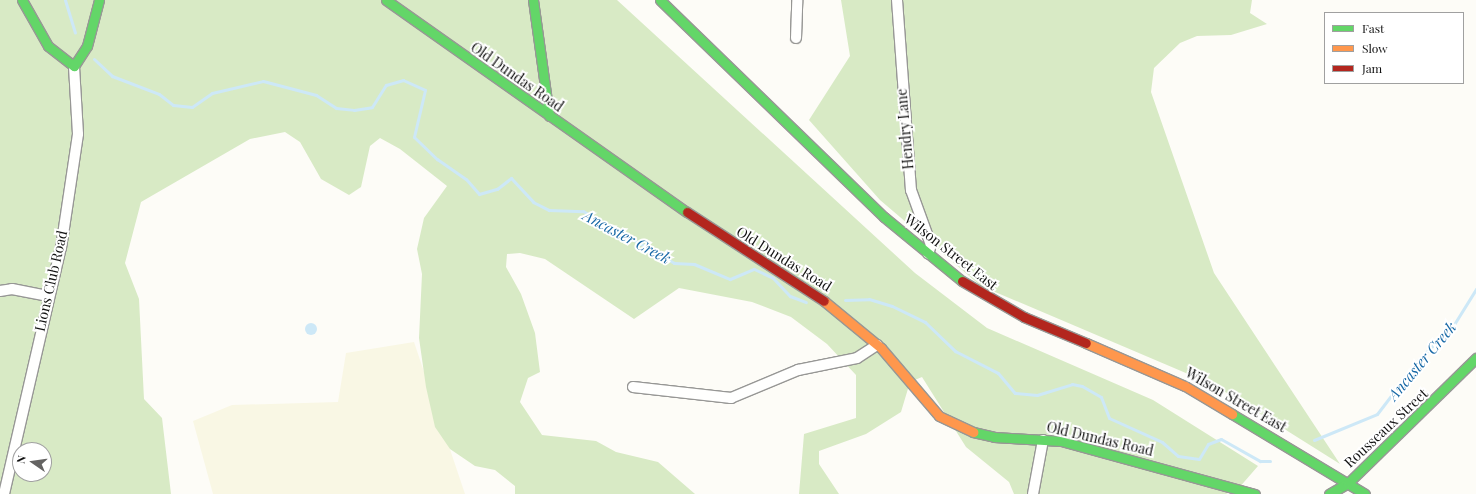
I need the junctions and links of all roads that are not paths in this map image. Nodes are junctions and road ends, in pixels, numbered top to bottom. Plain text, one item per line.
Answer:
1 (22, 0) edge
2 (100, 0) edge
3 (386, 0) edge
4 (533, 0) edge
5 (660, 0) edge
6 (797, 0) edge
7 (897, 0) edge
8 (796, 38) dead end
9 (77, 62) junction
10 (550, 116) junction
11 (928, 254) junction
12 (0, 291) edge
13 (48, 296) junction
14 (877, 345) junction
15 (1476, 358) edge
16 (634, 387) dead end
17 (1043, 440) junction
18 (1348, 483) junction
19 (4, 494) edge
20 (1033, 494) edge
21 (1255, 494) edge
22 (1329, 494) edge
23 (1365, 494) edge

1 - 9 street
2 - 9 street
3 - 10 street, Old Dundas Road
4 - 10 street
5 - 11 street, Wilson Street East
6 - 8 street
7 - 11 street, Hendry Lane
9 - 13 street, Lions Club Road
10 - 14 street, Old Dundas Road
11 - 18 street, Wilson Street East
12 - 13 street
13 - 19 street, Lions Club Road
14 - 16 street
14 - 17 street, Old Dundas Road
15 - 18 street, Rousseaux Street
17 - 20 street
17 - 21 street, Old Dundas Road
18 - 22 street
18 - 23 street, Wilson Street East

